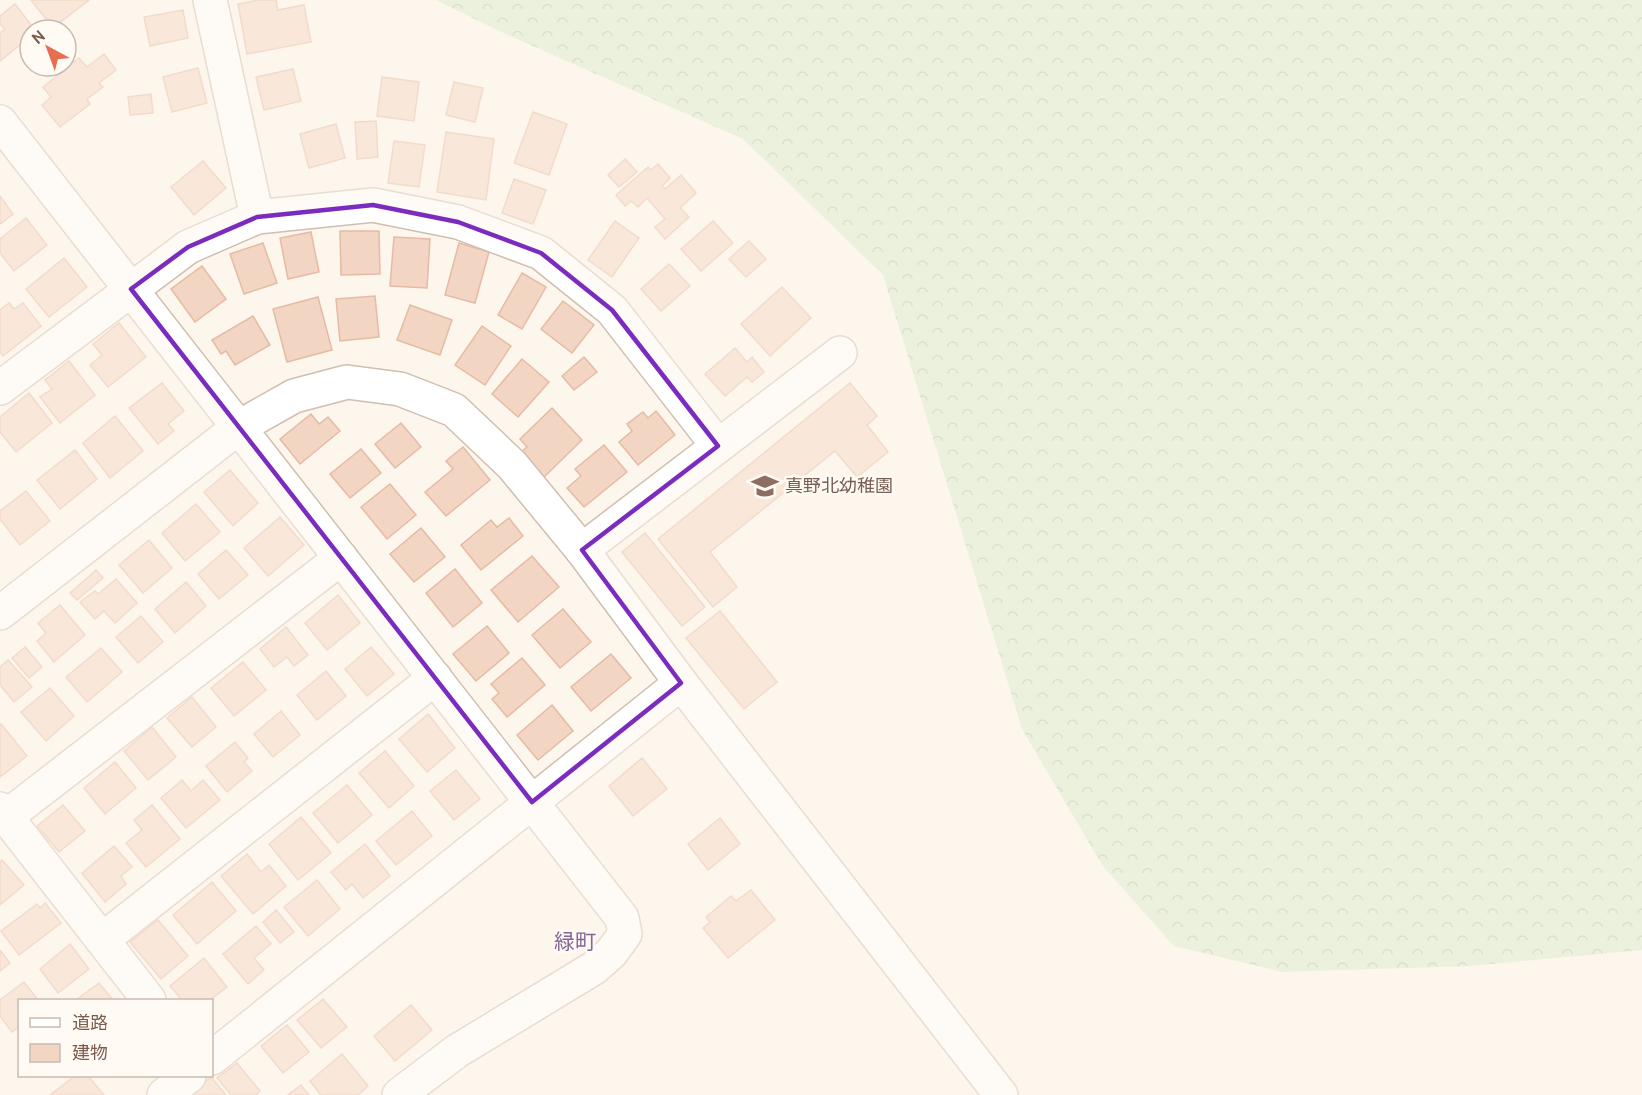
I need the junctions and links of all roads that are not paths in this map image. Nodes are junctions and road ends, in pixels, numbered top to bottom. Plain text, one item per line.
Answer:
1 (210, 0) edge
2 (0, 122) edge
3 (256, 217) junction
4 (131, 289) junction
5 (840, 353) dead end
6 (0, 388) edge
7 (238, 427) junction
8 (718, 446) junction
9 (582, 550) junction
10 (341, 558) junction
11 (0, 613) edge
12 (435, 678) junction
13 (681, 683) junction
14 (532, 802) junction
15 (3, 813) edge
16 (102, 940) junction
17 (148, 999) edge
18 (213, 1057) edge
19 (188, 1077) edge
20 (164, 1095) edge
21 (399, 1095) edge
22 (1001, 1095) edge

1 - 3 street
2 - 4 street
3 - 4 street
3 - 8 street
4 - 6 street
4 - 7 street
5 - 8 street
7 - 9 street
7 - 10 street
7 - 11 street
8 - 9 street
9 - 13 street
10 - 12 street
10 - 15 street
12 - 14 street
12 - 16 street
13 - 14 street
13 - 22 street
14 - 18 street
14 - 21 street
15 - 16 street
16 - 17 street
19 - 20 street

